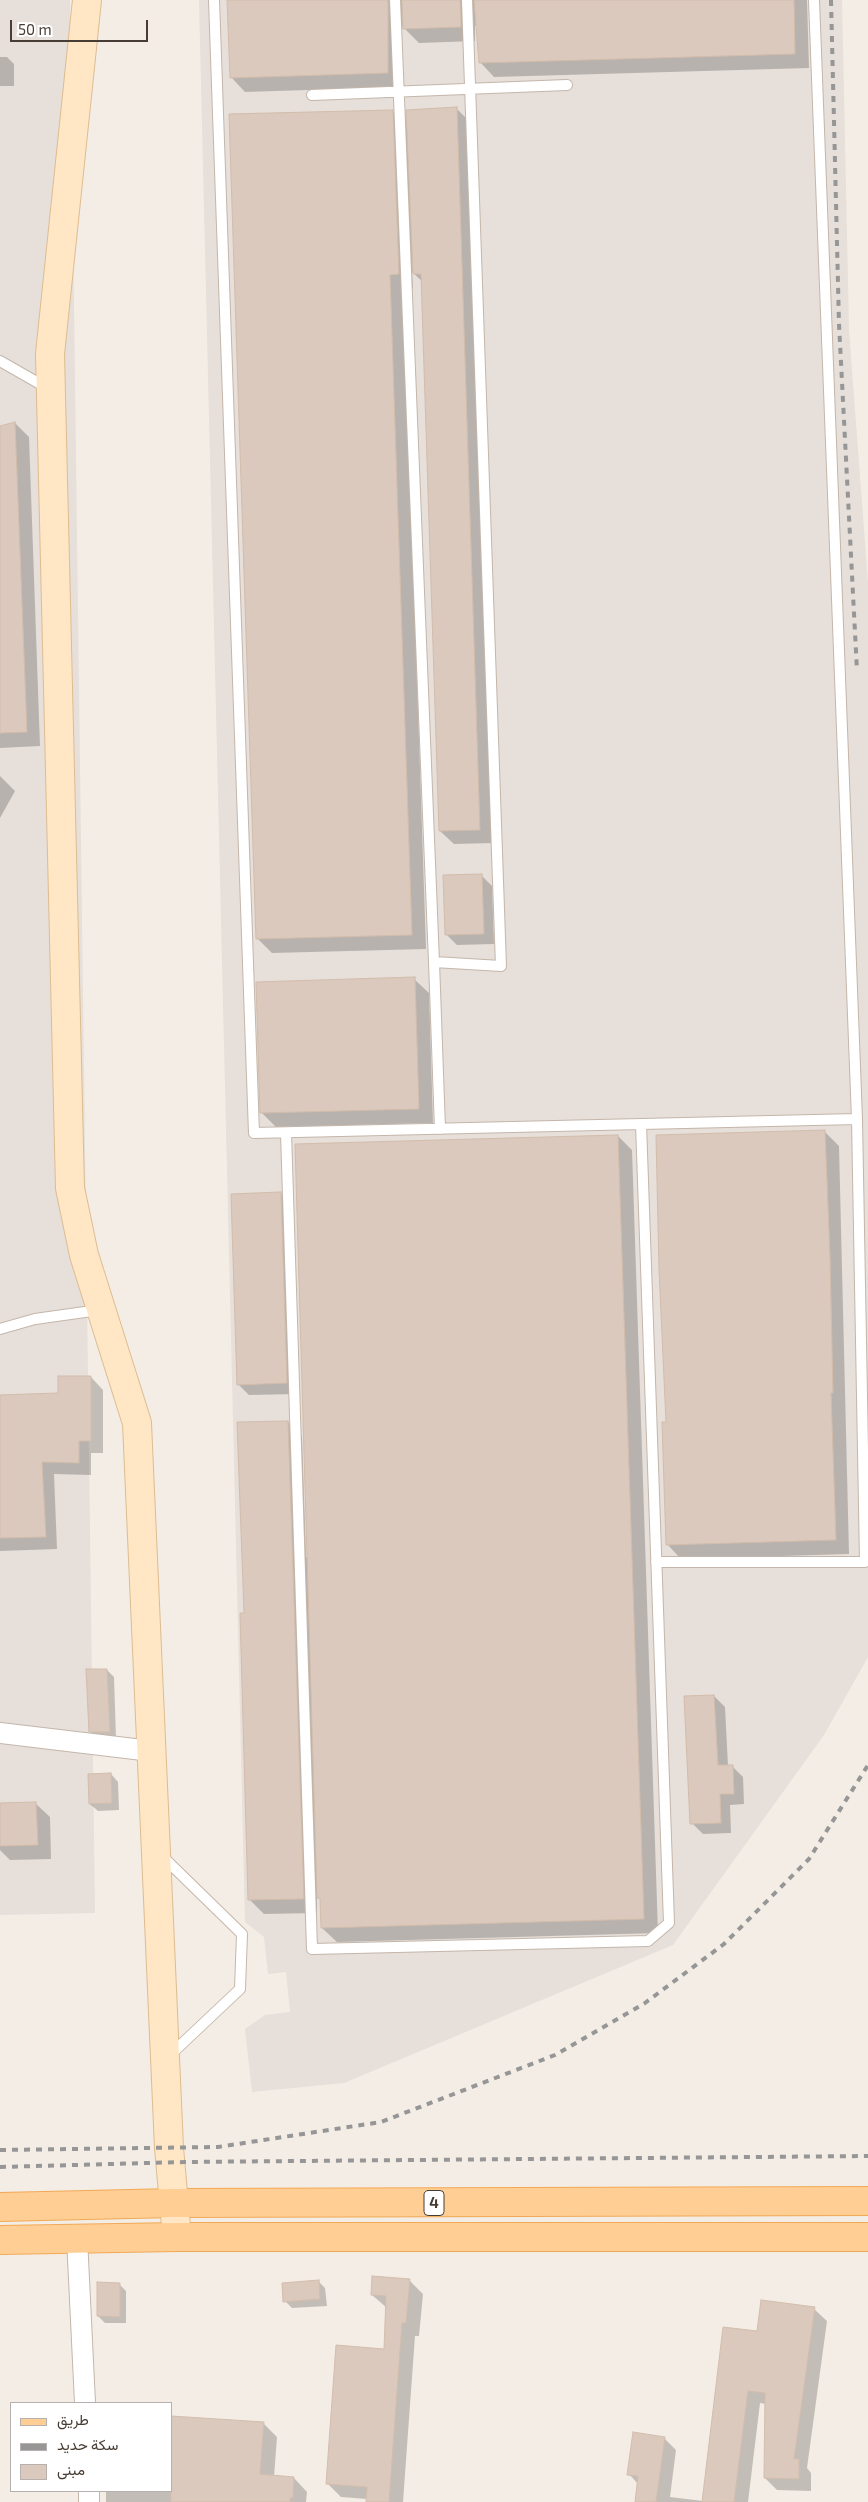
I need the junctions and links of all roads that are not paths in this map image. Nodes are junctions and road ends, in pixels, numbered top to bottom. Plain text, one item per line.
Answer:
1 (87, 0) edge
2 (214, 0) edge
3 (395, 0) edge
4 (467, 0) edge
5 (814, 0) edge
6 (567, 85) dead end
7 (470, 89) junction
8 (399, 92) junction
9 (312, 95) dead end
10 (0, 361) edge
11 (51, 390) junction
12 (434, 962) junction
13 (857, 1119) junction
14 (642, 1124) junction
15 (440, 1129) junction
16 (286, 1133) junction
17 (103, 1310) junction
18 (0, 1329) edge
19 (656, 1562) junction
20 (0, 1733) edge
21 (151, 1751) junction
22 (156, 1849) junction
23 (165, 2060) junction
24 (868, 2201) edge
25 (174, 2203) junction
26 (0, 2207) edge
27 (868, 2236) edge
28 (176, 2237) junction
29 (77, 2238) junction
30 (0, 2240) edge
31 (85, 2402) edge

1 - 11 street
2 - 16 lane
3 - 8 lane
4 - 7 lane
5 - 13 lane
6 - 7 lane
7 - 8 lane
7 - 12 lane
8 - 9 lane
8 - 12 lane
10 - 11 lane
11 - 17 street
12 - 15 lane
13 - 14 lane
13 - 19 lane
14 - 15 lane
14 - 19 lane
15 - 16 lane
16 - 19 lane
17 - 18 lane
17 - 21 street
20 - 21 street
21 - 22 street
22 - 23 street
22 - 23 lane
23 - 25 street
24 - 25 main road, 4
25 - 26 main road, 4
25 - 28 street
27 - 28 main road, 4
28 - 29 main road, 4
29 - 30 main road, 4
29 - 31 street

